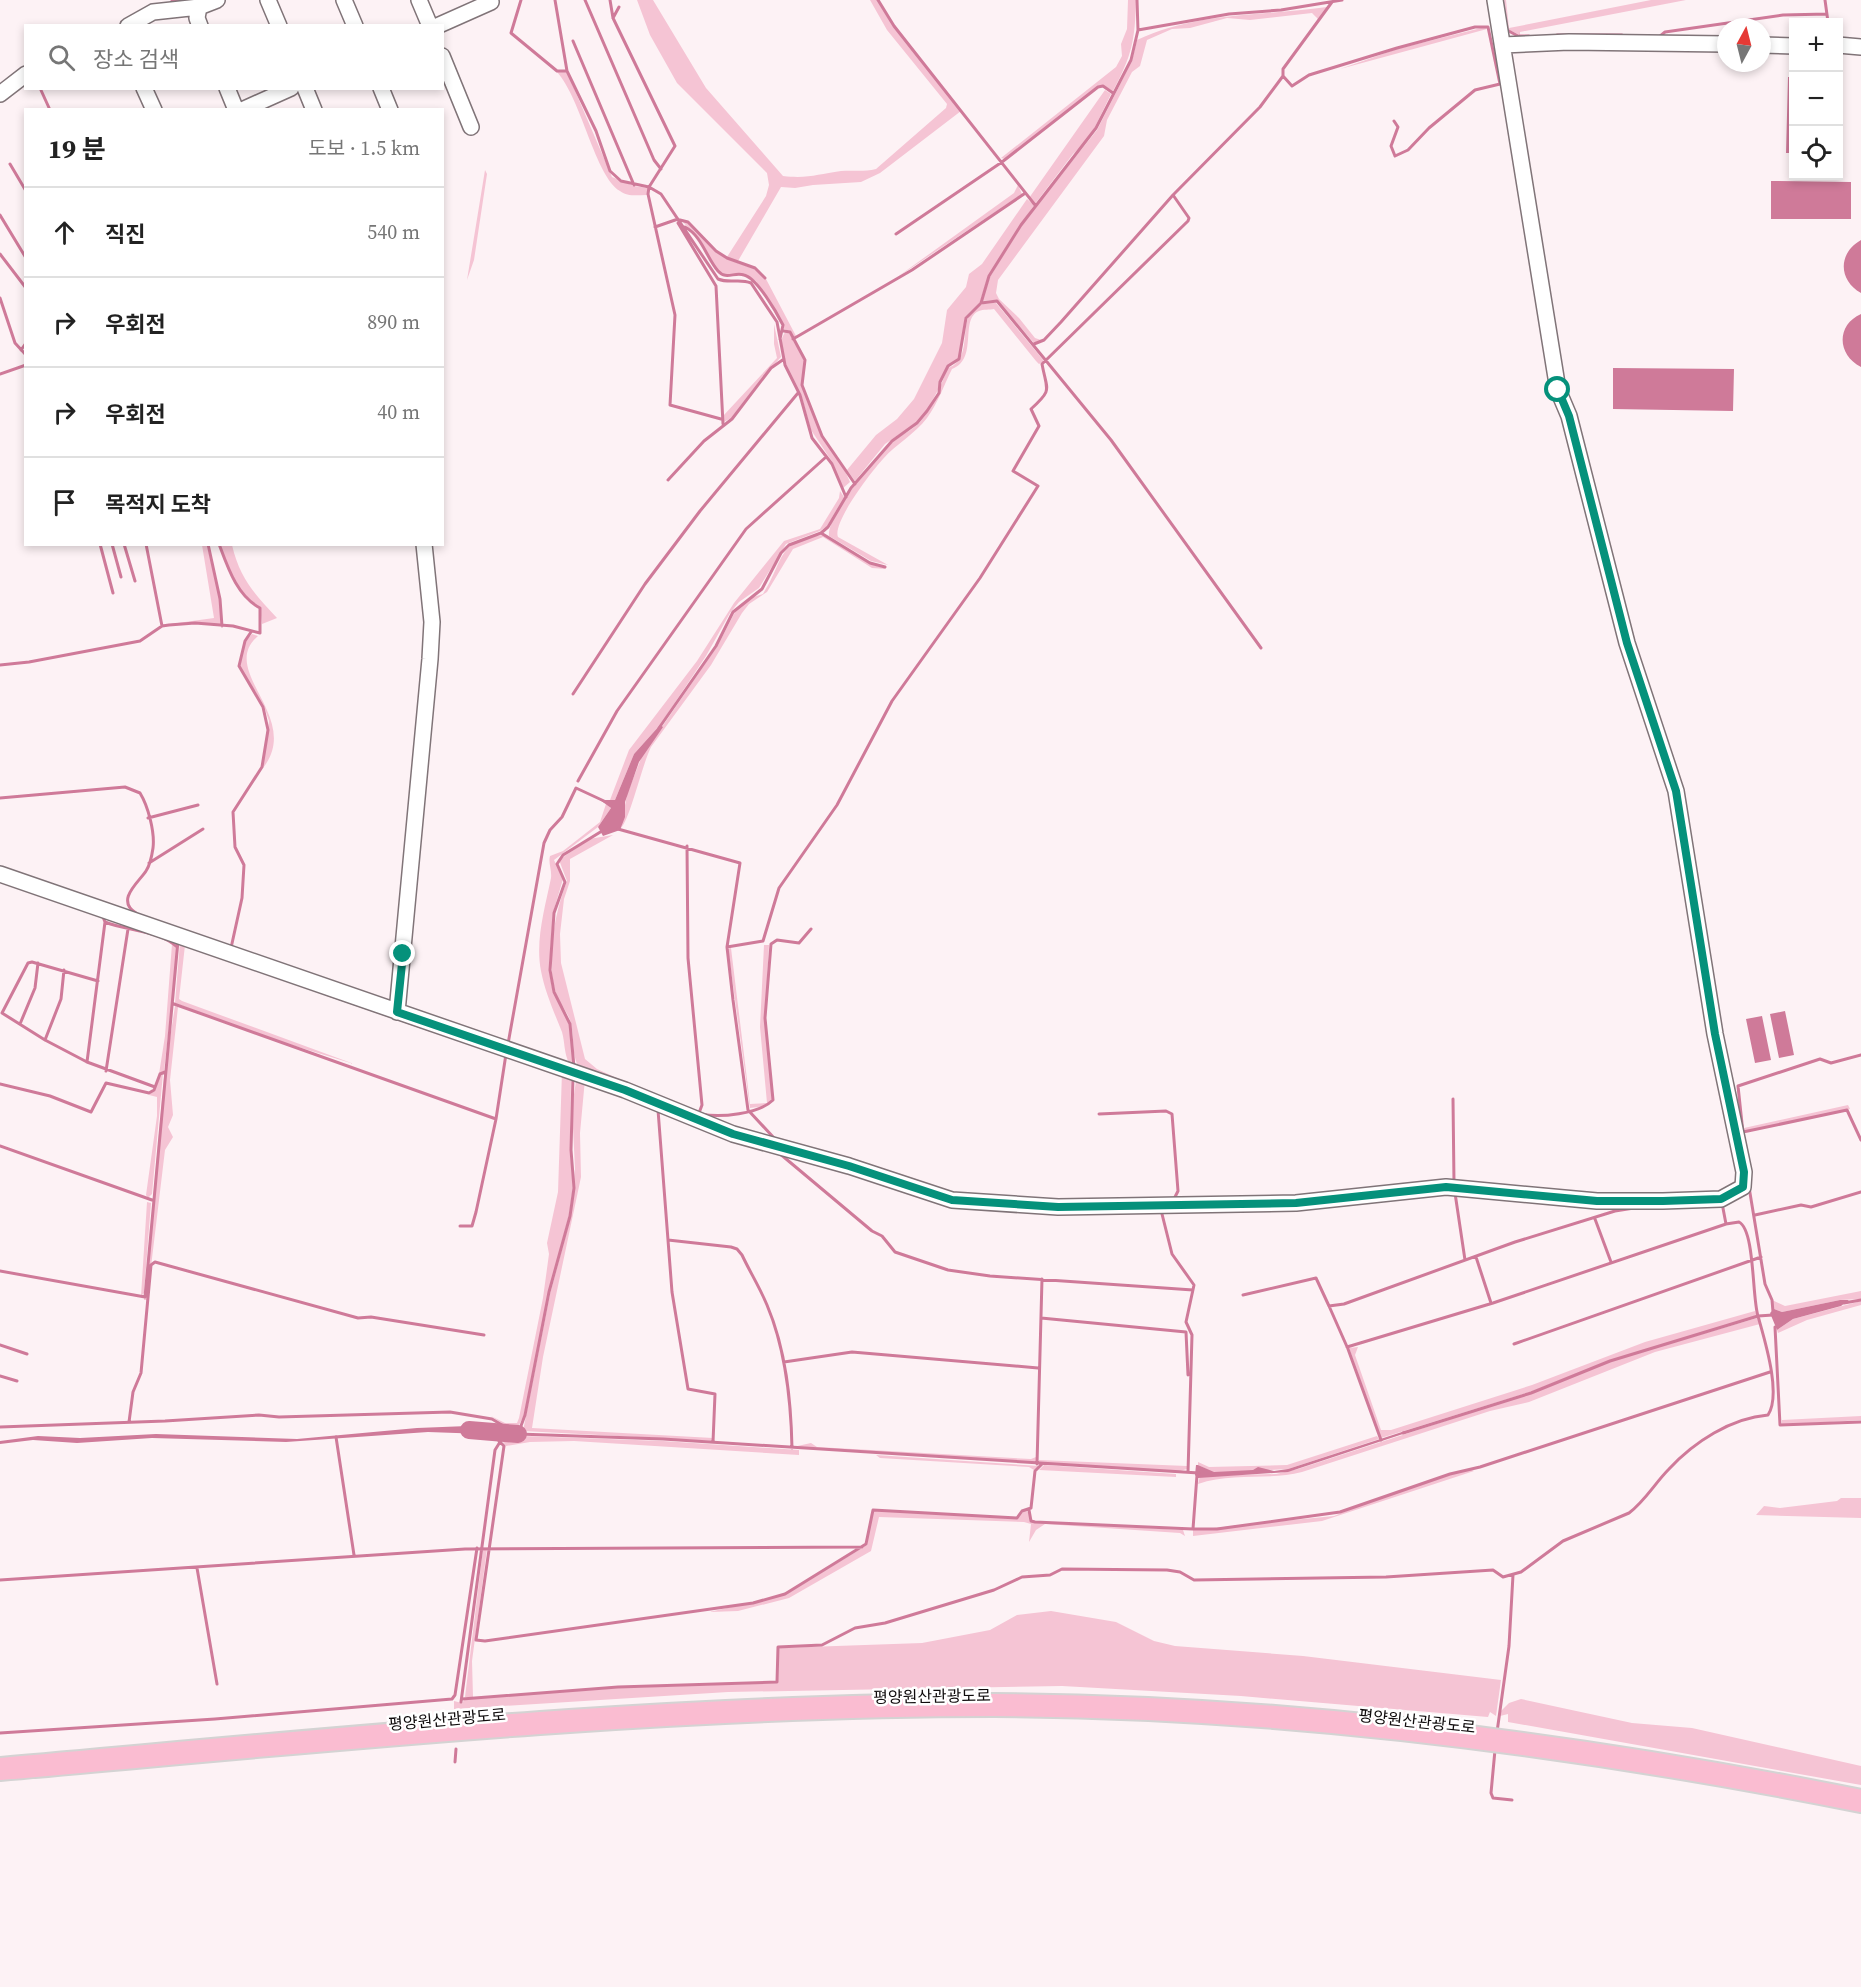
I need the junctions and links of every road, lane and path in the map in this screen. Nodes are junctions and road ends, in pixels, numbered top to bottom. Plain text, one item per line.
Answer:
1 (217, 0) edge
2 (268, 0) edge
3 (344, 0) edge
4 (419, 0) edge
5 (1495, 0) edge
6 (491, 2) dead end
7 (199, 7) junction
8 (132, 24) edge
9 (199, 24) edge
10 (278, 24) edge
11 (354, 24) edge
12 (429, 24) edge
13 (442, 24) edge
14 (1717, 44) edge
15 (1503, 45) junction
16 (1771, 45) edge
17 (1843, 45) edge
18 (1789, 46) edge
19 (1861, 47) edge
20 (444, 61) edge
21 (24, 75) edge
22 (145, 90) edge
23 (228, 90) edge
24 (287, 90) edge
25 (306, 90) edge
26 (382, 90) edge
27 (0, 94) edge
28 (153, 108) edge
29 (235, 108) edge
30 (246, 108) edge
31 (313, 108) edge
32 (389, 108) edge
33 (471, 127) dead end
34 (424, 546) edge
35 (0, 874) edge
36 (397, 1012) junction
37 (1497, 1735) junction
38 (0, 1756) edge
39 (0, 1769) edge
40 (1861, 1787) edge
41 (1861, 1801) edge

1 - 7 street
2 - 10 street
3 - 11 street
4 - 12 street
5 - 15 street
6 - 13 street
7 - 8 street
7 - 9 street
14 - 15 street
15 - 36 street
16 - 18 street
17 - 19 street
20 - 33 street
21 - 27 street
22 - 28 street
23 - 29 street
24 - 30 street
25 - 31 street
26 - 32 street
34 - 36 street
35 - 36 street
37 - 38 highway, 평양원산관광도로
37 - 39 highway
37 - 40 highway, 평양원산관광도로
37 - 41 highway

